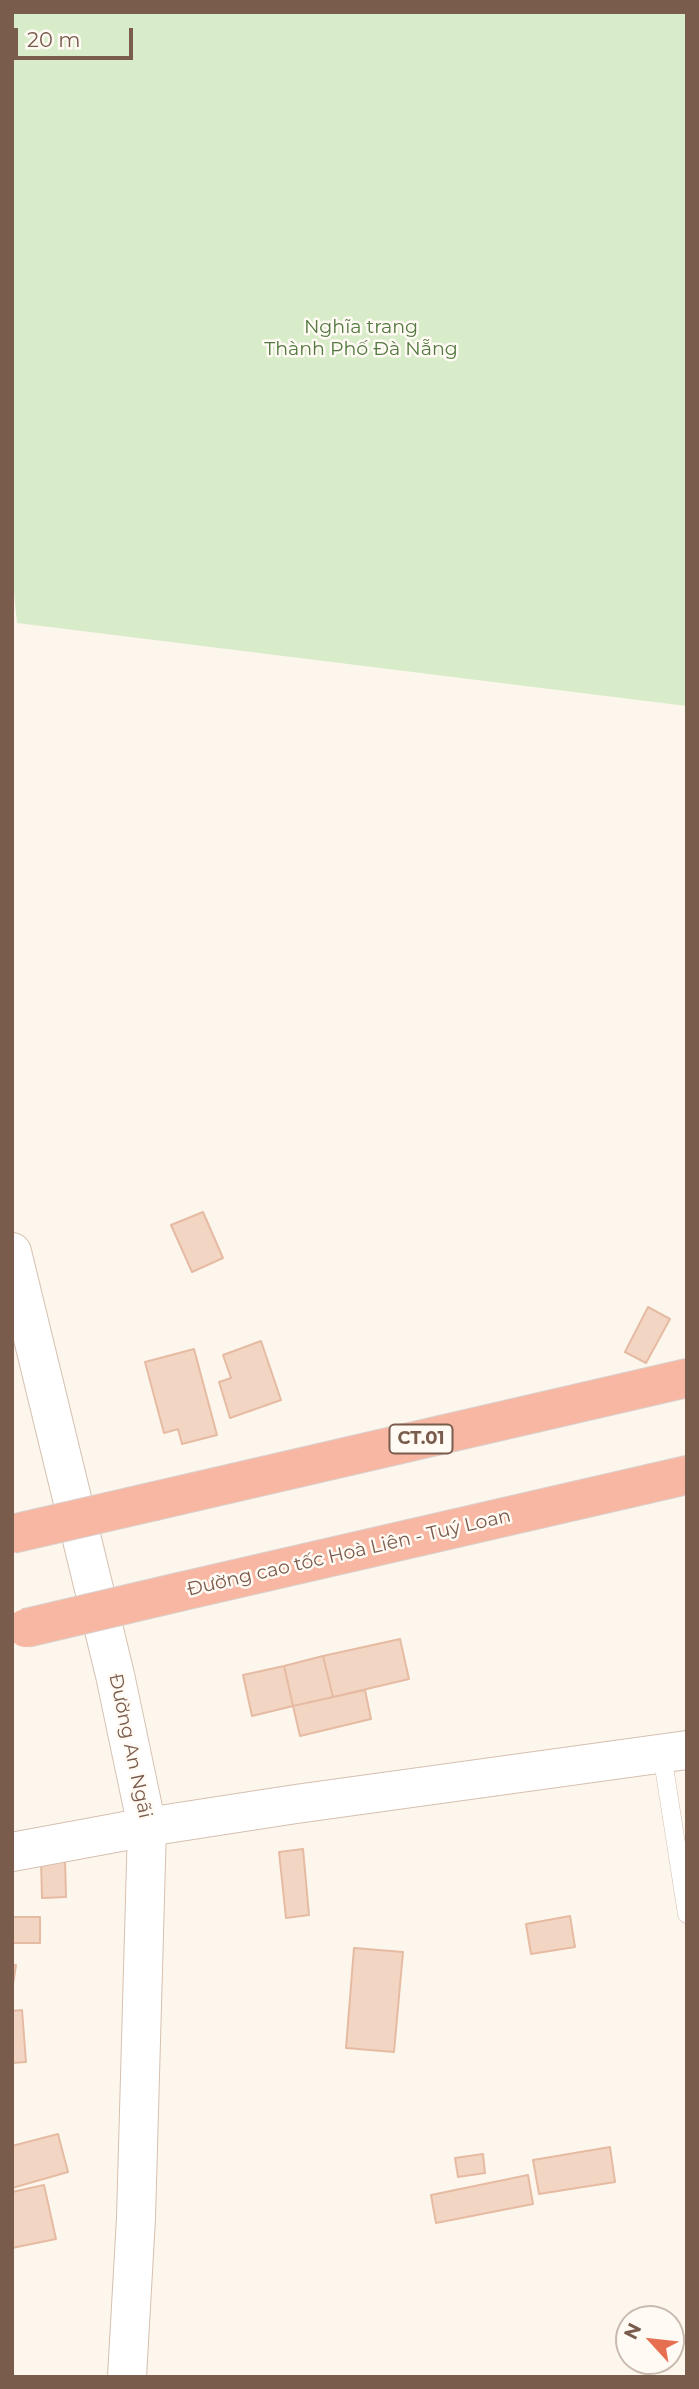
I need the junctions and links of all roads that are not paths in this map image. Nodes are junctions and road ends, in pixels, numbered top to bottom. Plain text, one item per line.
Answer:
1 (12, 1252) edge
2 (687, 1378) edge
3 (687, 1475) edge
4 (12, 1534) edge
5 (19, 1630) edge
6 (674, 1752) edge
7 (147, 1827) junction
8 (12, 1852) edge
9 (687, 1914) edge
10 (127, 2377) edge

1 - 7 main road, Đường An Ngãi
2 - 4 highway, CT.01, bridge
3 - 5 highway, Đường cao tốc Hoà Liên - Tuý Loan, bridge
6 - 7 main road
6 - 9 lane
7 - 8 main road
7 - 10 main road, Đường An Ngãi

